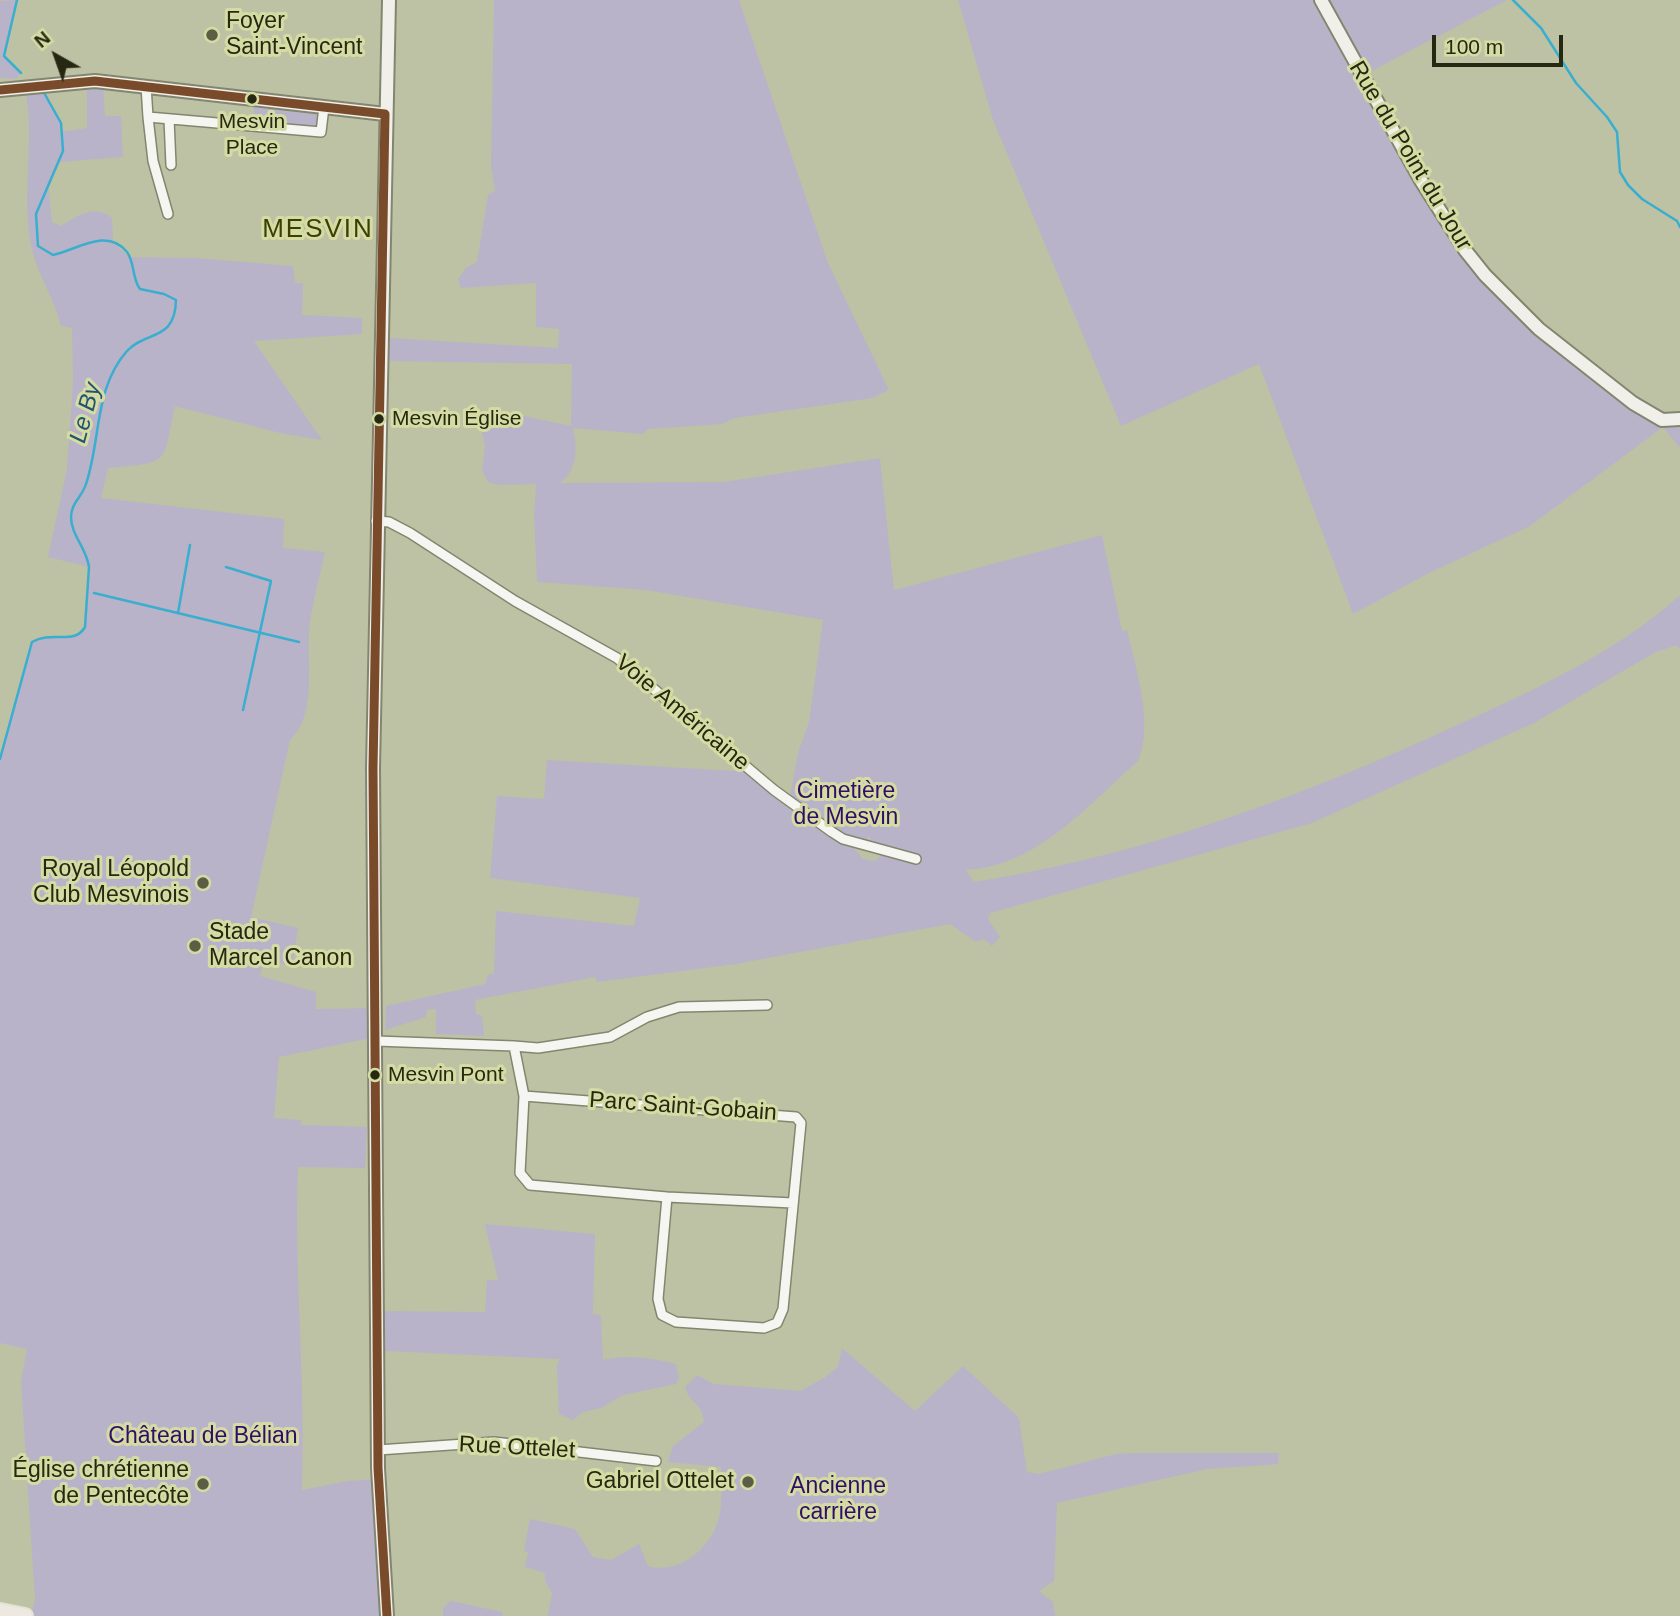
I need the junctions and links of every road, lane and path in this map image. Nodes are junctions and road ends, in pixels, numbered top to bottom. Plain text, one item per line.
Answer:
1 (389, 0) edge
2 (1321, 0) edge
3 (146, 86) junction
4 (0, 90) edge
5 (324, 107) junction
6 (385, 114) junction
7 (148, 117) junction
8 (169, 119) junction
9 (171, 165) dead end
10 (168, 214) dead end
11 (1680, 419) edge
12 (376, 521) junction
13 (916, 859) dead end
14 (767, 1005) dead end
15 (376, 1041) junction
16 (514, 1046) junction
17 (524, 1096) junction
18 (667, 1197) junction
19 (793, 1203) junction
20 (378, 1450) junction
21 (656, 1461) dead end
22 (0, 1611) edge
23 (25, 1616) edge
24 (387, 1616) edge

1 - 6 street
2 - 11 street, Rue du Point du Jour
3 - 4 street
3 - 5 street
3 - 7 street
5 - 6 street
5 - 8 street
6 - 12 street
7 - 8 street
7 - 10 street
8 - 9 street
12 - 13 street, Voie Américaine
12 - 15 street
14 - 16 street
15 - 16 street
15 - 20 street
16 - 17 street
17 - 18 street
17 - 19 street, Parc Saint-Gobain
18 - 19 street
18 - 19 street, Parc Saint-Gobain
20 - 21 street, Rue Ottelet
20 - 24 street
22 - 23 main road

